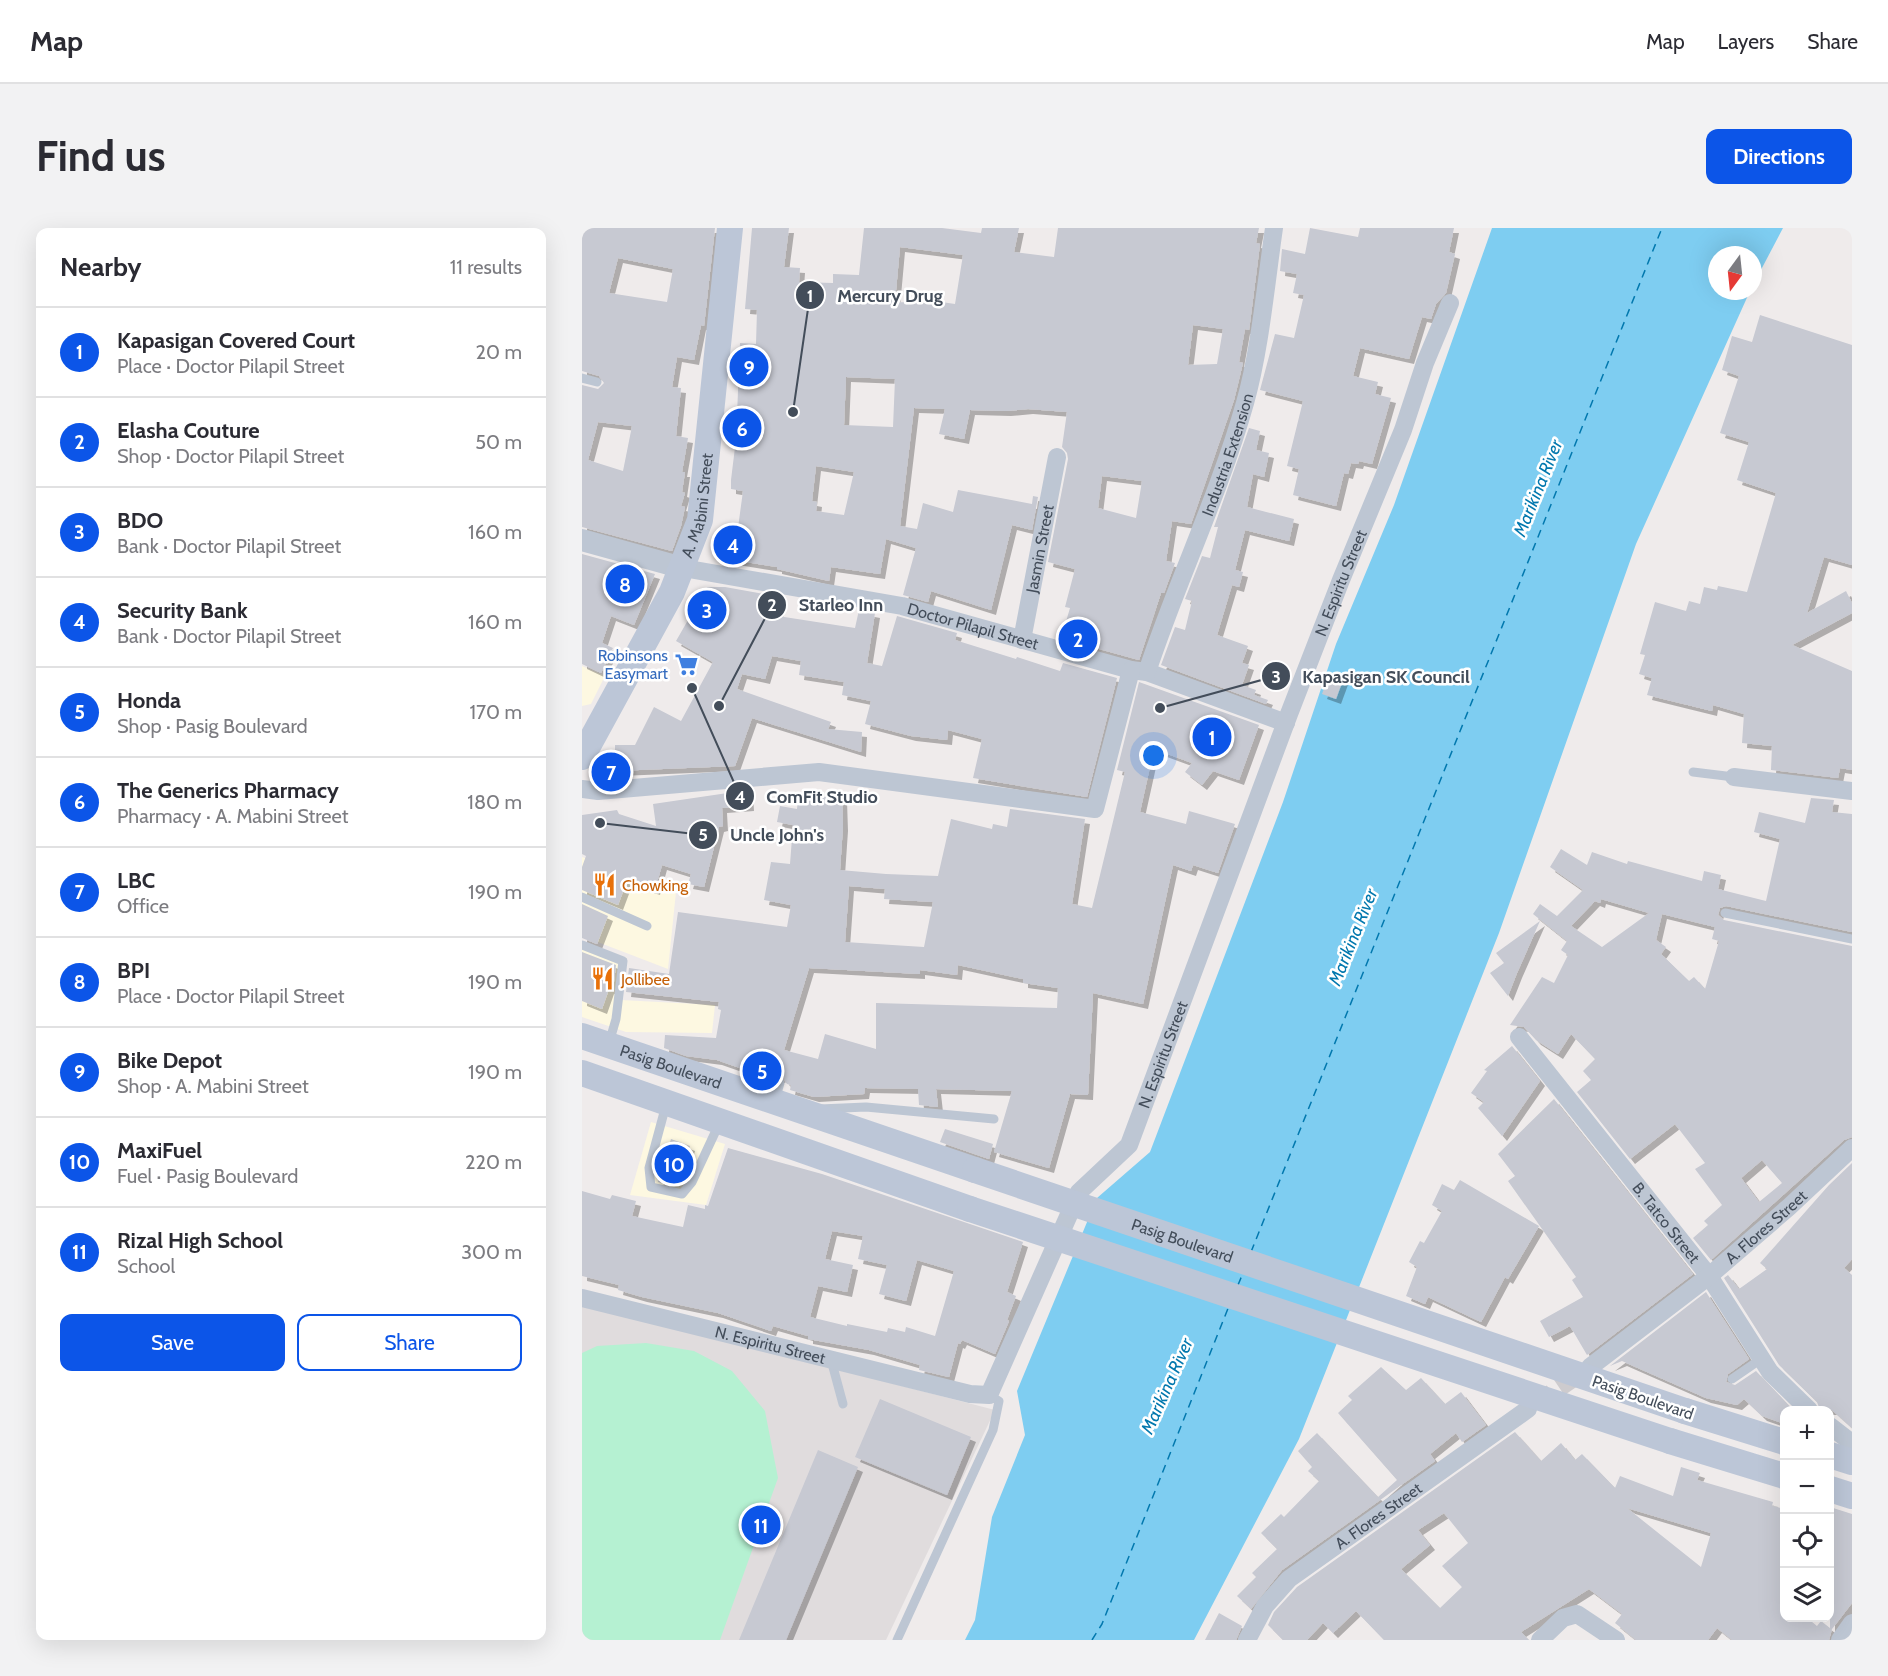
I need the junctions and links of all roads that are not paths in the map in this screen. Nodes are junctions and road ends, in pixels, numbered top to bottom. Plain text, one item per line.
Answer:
1 (730, 228) edge
2 (1274, 228) edge
3 (1450, 303) dead end
4 (582, 378) edge
5 (597, 382) dead end
6 (1057, 457) dead end
7 (582, 540) edge
8 (683, 568) junction
9 (1022, 640) junction
10 (1139, 671) junction
11 (1286, 723) junction
12 (582, 757) edge
13 (1693, 772) dead end
14 (1734, 777) joint
15 (582, 789) edge
16 (1852, 791) edge
17 (582, 897) edge
18 (1725, 914) dead end
19 (646, 926) dead end
20 (1852, 939) edge
21 (582, 945) edge
22 (582, 1036) edge
23 (1519, 1037) dead end
24 (608, 1046) junction
25 (582, 1073) edge
26 (667, 1103) junction
27 (802, 1112) junction
28 (994, 1119) dead end
29 (720, 1121) junction
30 (1849, 1158) edge
31 (1709, 1276) junction
32 (582, 1298) edge
33 (835, 1359) junction
34 (1761, 1359) junction
35 (1590, 1366) tunnel mouth
36 (1732, 1379) dead end
37 (989, 1395) junction
38 (843, 1404) dead end
39 (1804, 1406) edge
40 (1528, 1409) tunnel mouth
41 (1834, 1429) edge
42 (1780, 1440) edge
43 (1852, 1443) edge
44 (1834, 1456) edge
45 (1852, 1462) edge
46 (1780, 1475) edge
47 (1834, 1490) edge
48 (1852, 1496) edge
49 (1852, 1623) edge
50 (897, 1640) edge
51 (1247, 1640) edge
52 (1540, 1640) edge
53 (1616, 1640) edge
54 (1840, 1640) edge

1 - 8 main road, A. Mabini Street
2 - 10 street, Industria Extension
3 - 11 street, N. Espiritu Street
4 - 5 lane
6 - 9 street, Jasmin Street
7 - 8 street, Doctor Pilapil Street
8 - 9 street, Doctor Pilapil Street
8 - 12 main road, A. Mabini Street
9 - 10 street, Doctor Pilapil Street
10 - 11 street, Doctor Pilapil Street
10 - 15 street, Industria Extension
11 - 37 street, N. Espiritu Street
13 - 14 lane
14 - 16 street
17 - 19 lane
18 - 20 lane
21 - 24 lane
22 - 24 main road, Pasig Boulevard
23 - 31 street, B. Tatco Street
24 - 27 main road, Pasig Boulevard
25 - 26 main road, Pasig Boulevard
26 - 29 main road, Pasig Boulevard
26 - 29 lane
27 - 28 lane
27 - 42 main road, Pasig Boulevard, bridge
29 - 46 main road, Pasig Boulevard, bridge
30 - 31 street, A. Flores Street
31 - 34 street, B. Tatco Street
31 - 35 street, A. Flores Street
32 - 33 street, N. Espiritu Street
33 - 37 street, N. Espiritu Street
33 - 38 lane
34 - 36 lane
34 - 39 street, B. Tatco Street
37 - 50 lane
40 - 51 street, A. Flores Street
41 - 43 street
44 - 45 main road
47 - 48 main road
49 - 54 street
52 - 53 street

